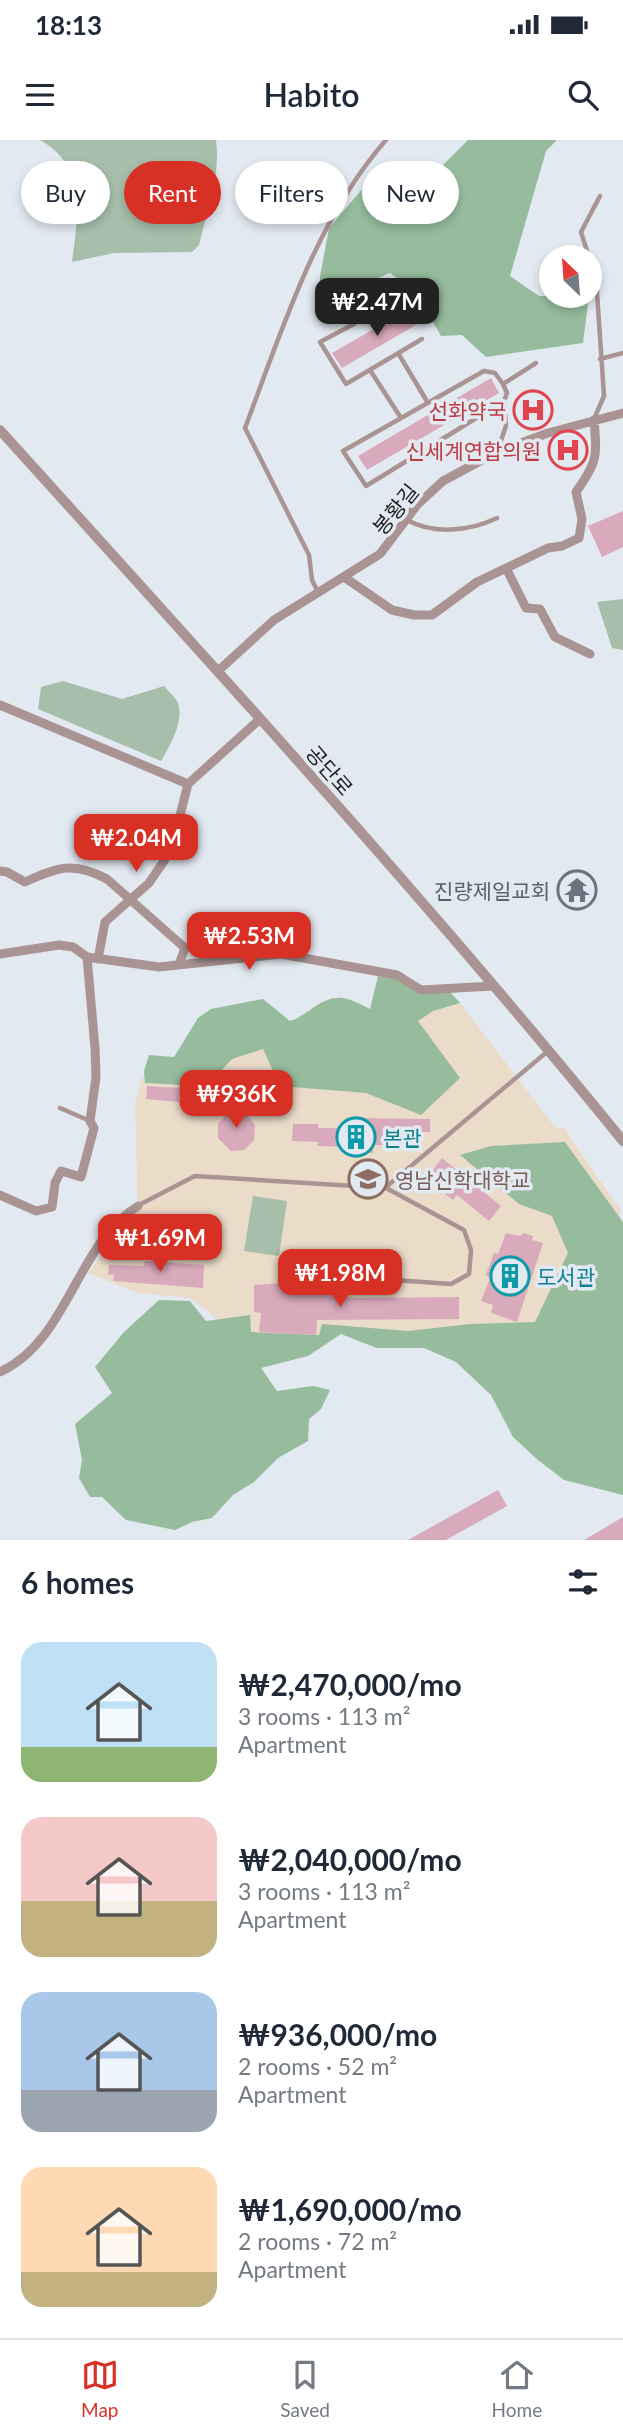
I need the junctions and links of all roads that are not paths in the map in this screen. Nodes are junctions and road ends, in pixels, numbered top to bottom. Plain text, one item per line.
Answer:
1 (386, 140) edge
2 (600, 195) dead end
3 (585, 245) edge
4 (597, 308) edge
5 (354, 324) dead end
6 (422, 339) dead end
7 (623, 353) edge
8 (398, 354) junction
9 (600, 359) junction
10 (536, 363) dead end
11 (370, 370) junction
12 (503, 384) junction
13 (504, 401) junction
14 (428, 403) junction
15 (623, 412) edge
16 (401, 418) junction
17 (594, 420) junction
18 (0, 430) edge
19 (497, 452) junction
20 (496, 518) dead end
21 (407, 520) junction
22 (506, 568) junction
23 (344, 577) junction
24 (318, 593) junction
25 (590, 654) dead end
26 (218, 671) junction
27 (0, 705) edge
28 (260, 719) junction
29 (188, 784) junction
30 (0, 872) edge
31 (130, 902) junction
32 (0, 954) edge
33 (87, 957) junction
34 (98, 959) junction
35 (179, 964) junction
36 (493, 986) junction
37 (549, 1050) junction
38 (60, 1108) dead end
39 (90, 1121) junction
40 (623, 1142) edge
41 (386, 1188) junction
42 (0, 1195) edge
43 (138, 1206) joint
44 (289, 1278) dead end
45 (0, 1372) edge

1 - 24 lane
2 - 3 lane
4 - 9 lane
5 - 11 lane
6 - 8 lane
7 - 9 lane
8 - 11 lane
8 - 14 lane
9 - 17 lane
10 - 12 lane
11 - 16 lane
12 - 13 lane
12 - 14 lane
13 - 16 lane
13 - 19 lane
14 - 16 lane
15 - 17 street, 봉황길
17 - 19 street, 봉황길
17 - 22 street
18 - 26 street, 공단로
19 - 21 street, 봉황길
20 - 21 lane
21 - 23 street, 봉황길
22 - 23 street
22 - 25 street
23 - 24 street, 봉황길
24 - 26 street, 봉황길
26 - 28 street, 공단로
27 - 29 street
28 - 29 street
28 - 36 street, 공단로
29 - 31 street
30 - 31 street
31 - 34 street
31 - 35 street
32 - 33 street
33 - 34 street
33 - 39 street
34 - 35 street
35 - 36 street
36 - 37 street, 공단로
37 - 40 street, 공단로
37 - 41 lane
38 - 39 lane
39 - 42 street
41 - 43 lane
41 - 44 lane
43 - 45 street

